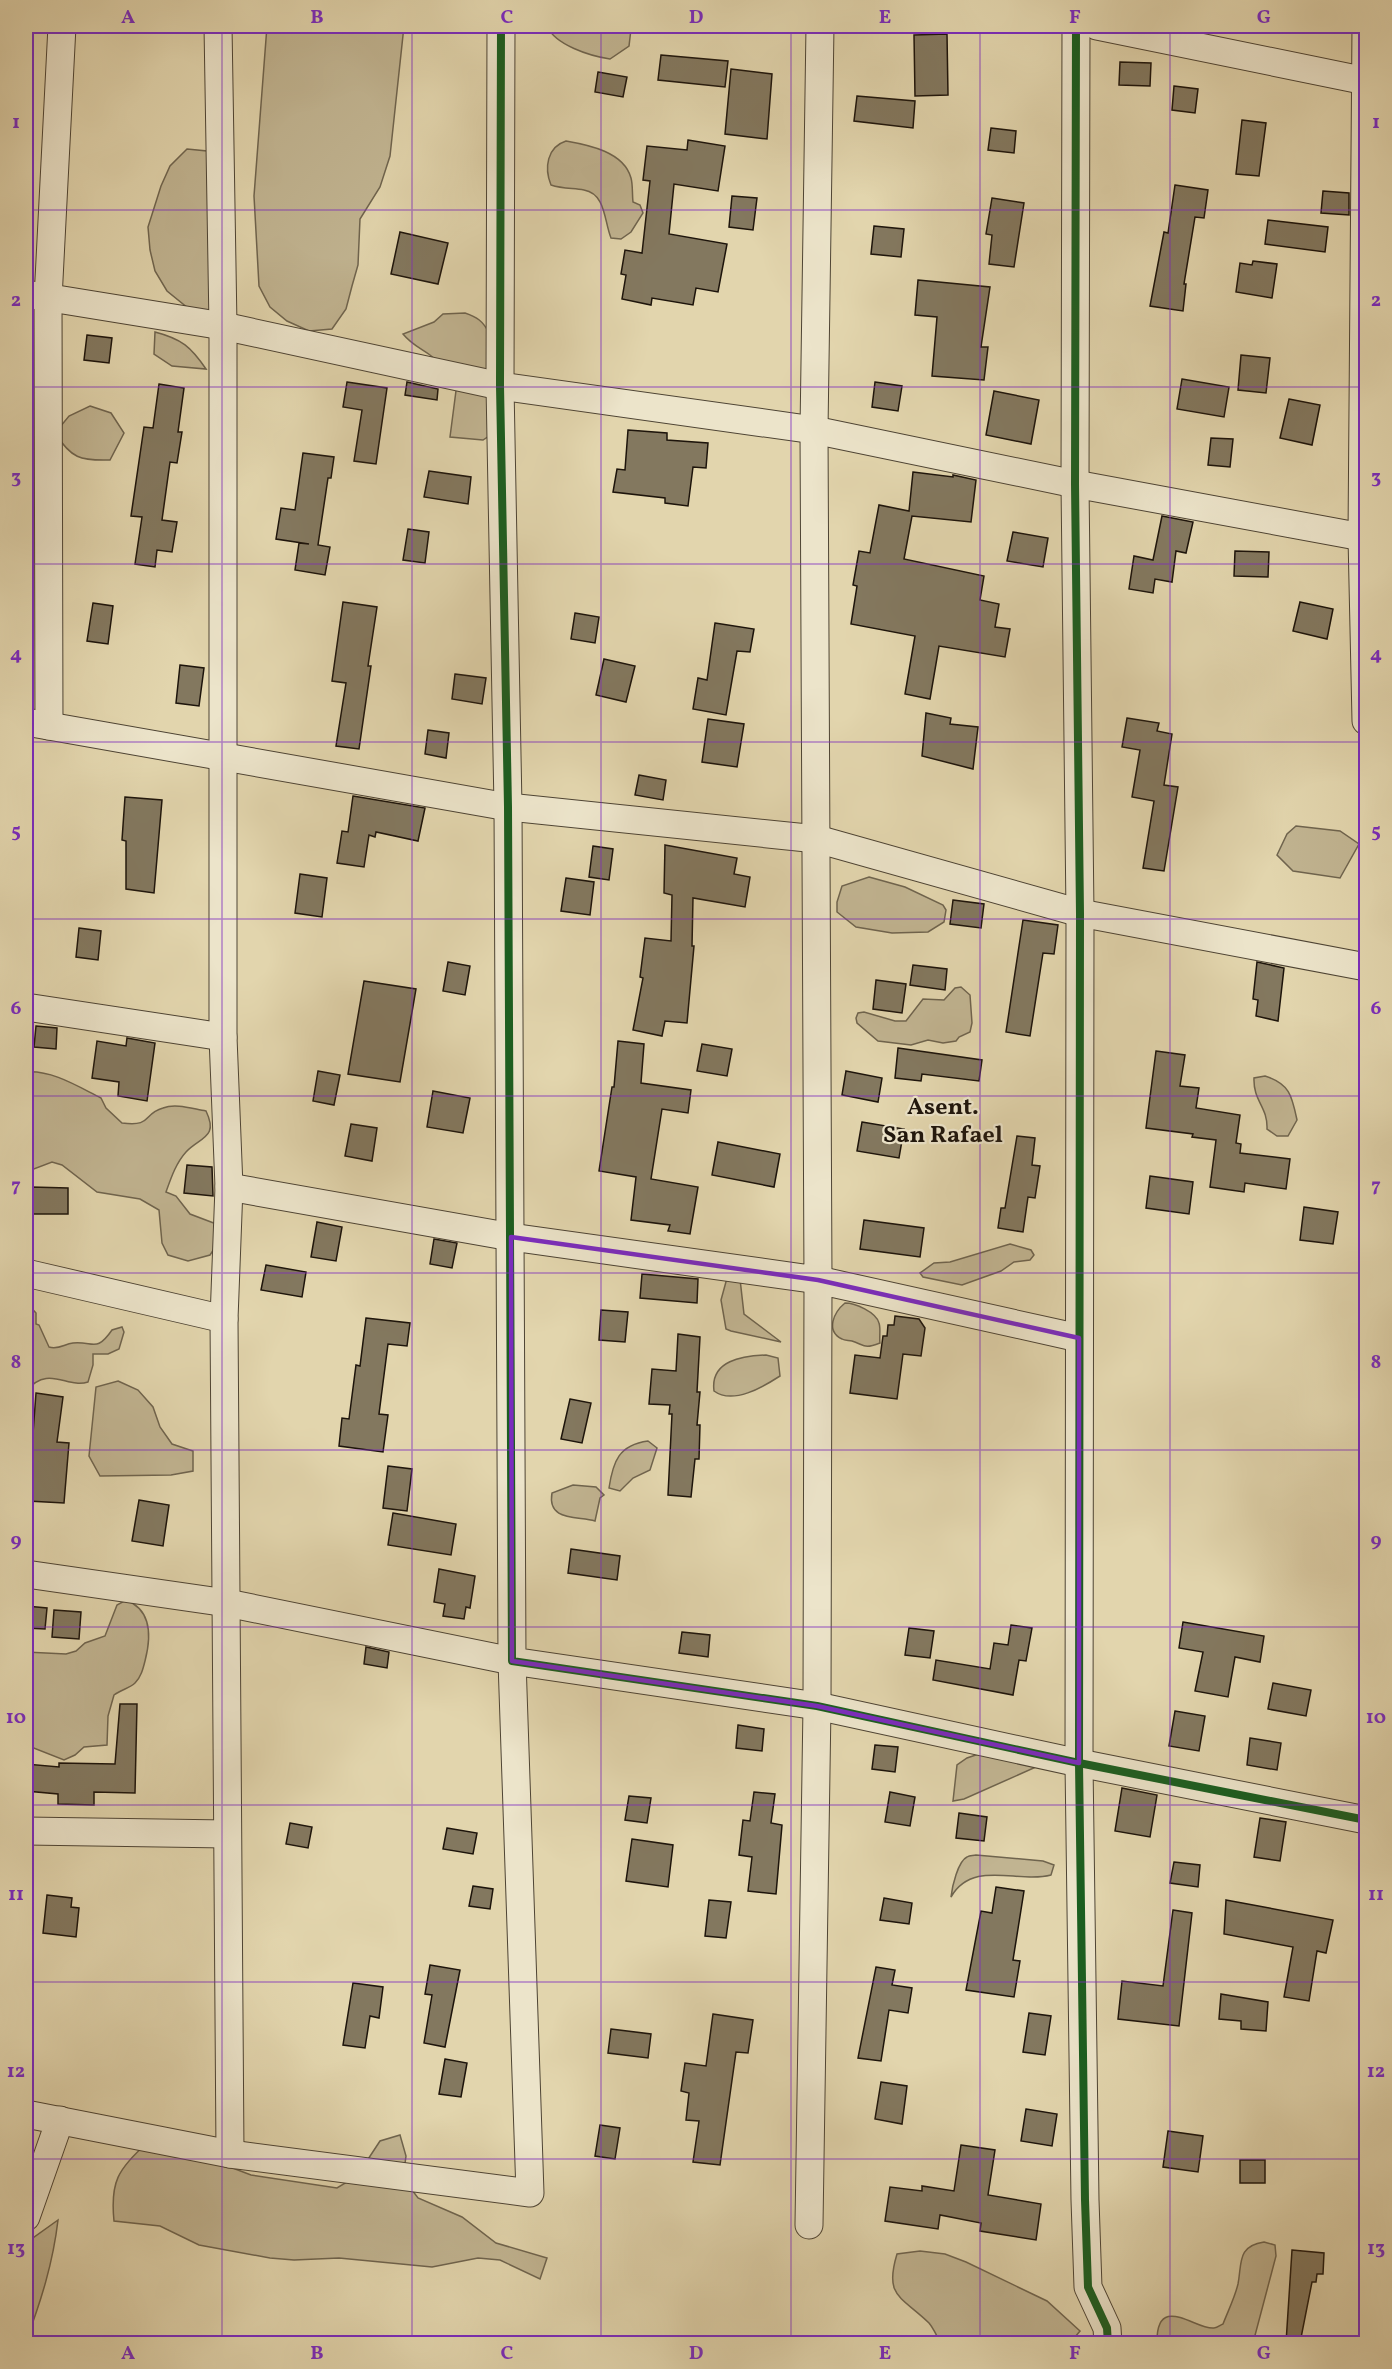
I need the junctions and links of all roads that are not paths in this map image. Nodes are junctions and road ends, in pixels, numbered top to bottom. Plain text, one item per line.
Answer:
1 (62, 26) edge
2 (218, 26) edge
3 (501, 26) edge
4 (820, 26) edge
5 (1076, 26) edge
6 (1097, 26) edge
7 (1366, 26) edge
8 (1365, 81) edge
9 (37, 296) edge
10 (223, 326) junction
11 (500, 386) junction
12 (814, 430) junction
13 (1075, 484) junction
14 (1362, 537) junction
15 (1366, 721) edge
16 (37, 724) edge
17 (224, 758) junction
18 (508, 807) junction
19 (817, 839) junction
20 (1080, 913) junction
21 (1366, 967) edge
22 (26, 1007) edge
23 (223, 1037) junction
24 (229, 1187) junction
25 (511, 1237) junction
26 (26, 1273) edge
27 (818, 1280) junction
28 (224, 1319) junction
29 (1079, 1338) junction
30 (26, 1574) edge
31 (227, 1603) junction
32 (512, 1661) junction
33 (817, 1706) junction
34 (1079, 1763) junction
35 (1366, 1820) edge
36 (26, 1831) edge
37 (226, 1834) junction
38 (26, 2114) edge
39 (60, 2120) junction
40 (230, 2154) junction
41 (26, 2217) edge
42 (809, 2225) dead end
43 (1108, 2343) edge

1 - 9 street
2 - 10 street
3 - 11 street
4 - 12 street
5 - 13 street
6 - 8 street
7 - 8 street
8 - 14 street
9 - 10 street
9 - 16 street
10 - 11 street
10 - 17 street
11 - 12 street
11 - 18 street
12 - 13 street
12 - 19 street
13 - 14 street
13 - 20 street
14 - 15 street
16 - 17 street
17 - 18 street
17 - 23 street
18 - 19 street
18 - 25 street
19 - 20 street
19 - 27 street
20 - 21 street
20 - 29 street
22 - 23 street
23 - 24 street
24 - 25 street
24 - 28 street
25 - 27 street
25 - 32 street
26 - 28 street
27 - 29 street
27 - 33 street
28 - 31 street
29 - 34 street
30 - 31 street
31 - 32 street
31 - 37 street
32 - 33 street
32 - 40 street
33 - 34 street
33 - 42 street
34 - 35 street
34 - 43 street
36 - 37 street
37 - 40 street
38 - 39 street
39 - 40 street
39 - 41 street

